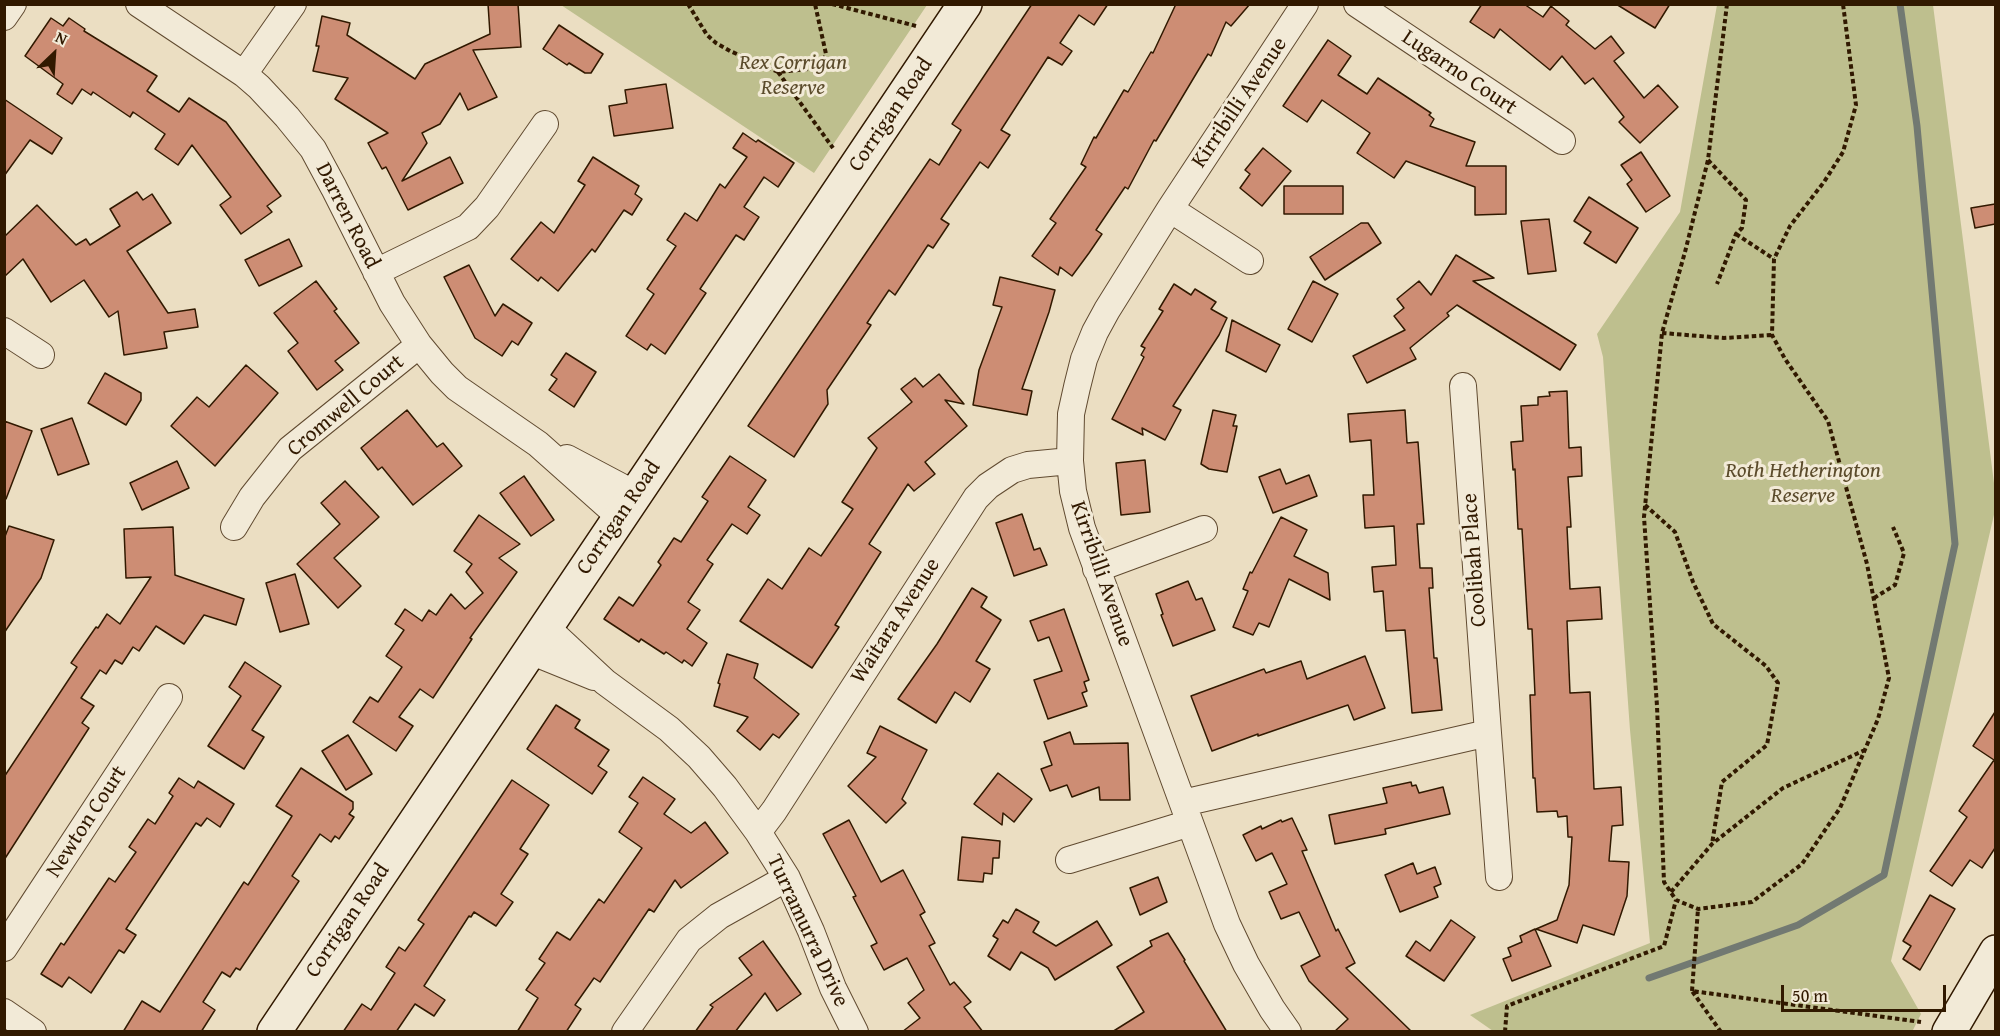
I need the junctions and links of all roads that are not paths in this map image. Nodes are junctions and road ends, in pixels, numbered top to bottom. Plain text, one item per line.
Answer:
1 (13, 4) edge
2 (139, 4) edge
3 (293, 4) edge
4 (965, 4) edge
5 (1305, 4) edge
6 (1357, 4) edge
7 (4, 17) edge
8 (244, 74) junction
9 (545, 124) dead end
10 (1562, 141) dead end
11 (1170, 209) junction
12 (1250, 261) dead end
13 (376, 272) junction
14 (4, 331) edge
15 (419, 345) junction
16 (41, 355) dead end
17 (1463, 386) dead end
18 (1070, 461) junction
19 (628, 505) junction
20 (234, 527) dead end
21 (1204, 529) dead end
22 (1096, 568) junction
23 (538, 639) junction
24 (170, 697) dead end
25 (1488, 733) junction
26 (1187, 813) junction
27 (758, 832) junction
28 (1069, 860) dead end
29 (1499, 877) dead end
30 (787, 878) junction
31 (4, 948) edge
32 (1995, 952) edge
33 (4, 1012) edge
34 (1935, 1027) edge
35 (33, 1032) edge
36 (274, 1032) edge
37 (625, 1032) edge
38 (855, 1032) edge
39 (1288, 1032) edge

1 - 7 street
2 - 8 street, Darren Road
3 - 8 street
4 - 19 main road, Corrigan Road
5 - 11 street, Kirribilli Avenue
6 - 10 street, Lugarno Court
8 - 13 street, Darren Road
9 - 13 street
11 - 12 street
11 - 18 street, Kirribilli Avenue
13 - 15 street, Darren Road
14 - 16 street
15 - 19 street, Darren Road
15 - 20 street, Cromwell Court
17 - 25 street, Coolibah Place
18 - 22 street, Kirribilli Avenue
18 - 27 street, Waitara Avenue
19 - 23 main road, Corrigan Road
21 - 22 street
22 - 26 street, Kirribilli Avenue
23 - 27 street, Turramurra Drive
23 - 36 main road, Corrigan Road
24 - 31 street, Newton Court
25 - 26 street
25 - 29 street, Coolibah Place
26 - 28 street
26 - 39 street, Kirribilli Avenue
27 - 30 street, Turramurra Drive
30 - 37 street
30 - 38 street, Turramurra Drive
32 - 34 main road
33 - 35 street

